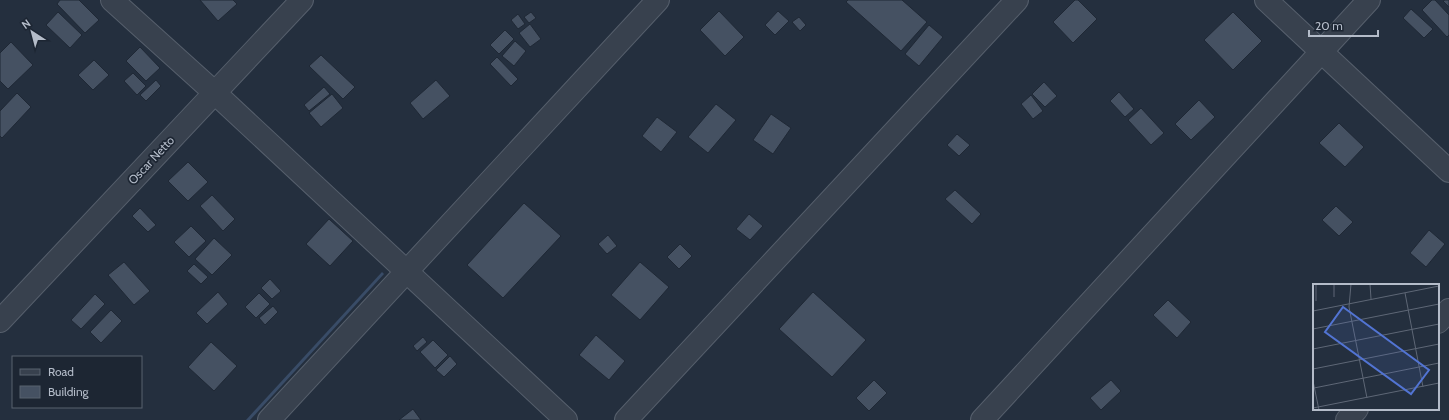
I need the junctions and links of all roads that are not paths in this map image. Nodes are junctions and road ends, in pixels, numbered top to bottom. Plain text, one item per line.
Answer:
1 (112, 0) edge
2 (302, 0) edge
3 (658, 0) edge
4 (1017, 0) edge
5 (1266, 0) edge
6 (1369, 0) edge
7 (1322, 52) junction
8 (215, 93) junction
9 (1449, 170) edge
10 (407, 271) junction
11 (1449, 310) edge
12 (0, 321) edge
13 (1439, 321) edge
14 (1356, 410) edge
15 (269, 420) edge
16 (566, 420) edge
17 (626, 420) edge
18 (982, 420) edge
19 (1347, 420) edge

1 - 8 street
2 - 8 street, Oscar Netto
3 - 10 street
4 - 17 street
5 - 7 street
6 - 7 street
7 - 9 street
7 - 18 street
8 - 10 street
8 - 12 street, Oscar Netto
10 - 15 street
10 - 16 street
11 - 13 street
14 - 19 street

